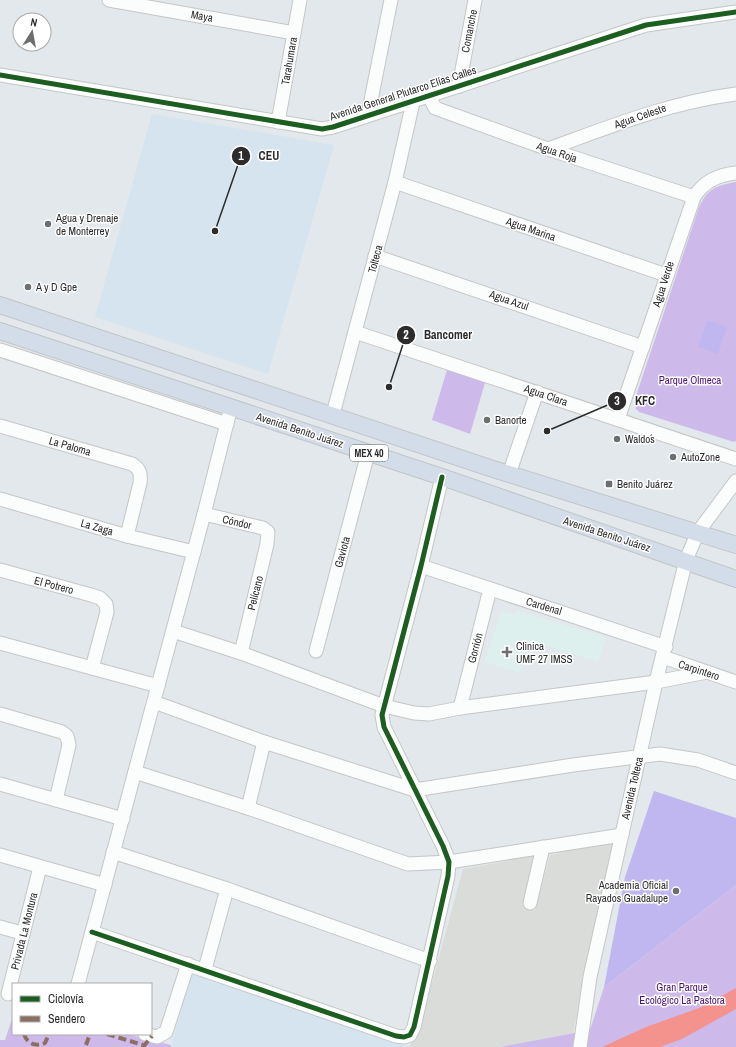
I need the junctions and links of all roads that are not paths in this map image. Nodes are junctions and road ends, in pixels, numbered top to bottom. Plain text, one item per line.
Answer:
1 (109, 0) edge
2 (300, 0) edge
3 (391, 0) edge
4 (476, 0) edge
5 (736, 12) edge
6 (294, 33) junction
7 (0, 76) edge
8 (459, 86) junction
9 (736, 94) edge
10 (429, 96) junction
11 (413, 102) junction
12 (368, 115) junction
13 (278, 122) junction
14 (548, 149) junction
15 (736, 173) edge
16 (395, 182) junction
17 (694, 197) junction
18 (376, 256) junction
19 (666, 275) junction
20 (0, 305) edge
21 (0, 331) edge
22 (355, 332) junction
23 (643, 347) junction
24 (0, 350) edge
25 (537, 392) junction
26 (231, 407) junction
27 (333, 414) junction
28 (618, 419) junction
29 (227, 424) junction
30 (0, 426) edge
31 (368, 453) junction
32 (736, 459) edge
33 (509, 474) junction
34 (442, 478) junction
35 (736, 480) edge
36 (0, 499) edge
37 (204, 514) junction
38 (268, 532) joint
39 (698, 532) junction
40 (128, 536) junction
41 (736, 545) edge
42 (194, 552) junction
43 (686, 560) junction
44 (421, 566) junction
45 (0, 570) edge
46 (736, 579) edge
47 (490, 589) junction
48 (173, 631) junction
49 (0, 643) edge
50 (316, 650) dead end
51 (665, 652) junction
52 (240, 653) junction
53 (92, 668) junction
54 (707, 672) junction
55 (656, 682) junction
56 (736, 682) edge
57 (158, 686) junction
58 (154, 702) junction
59 (384, 706) junction
60 (460, 708) junction
61 (0, 714) edge
62 (264, 742) junction
63 (639, 756) junction
64 (135, 772) junction
65 (736, 773) edge
66 (0, 784) edge
67 (415, 790) junction
68 (56, 800) junction
69 (248, 808) junction
70 (123, 819) junction
71 (622, 835) junction
72 (543, 847) junction
73 (113, 852) junction
74 (0, 856) edge
75 (449, 862) junction
76 (40, 867) junction
77 (105, 885) junction
78 (226, 889) junction
79 (530, 903) dead end
80 (0, 927) edge
81 (92, 932) junction
82 (22, 933) junction
83 (430, 961) junction
84 (188, 964) junction
85 (205, 969) junction
86 (78, 983) edge
87 (7, 995) edge
88 (149, 1035) edge
89 (580, 1047) edge

1 - 6 street, Maya
2 - 6 street, Tarahumara
3 - 12 street
4 - 8 street, Comanche
5 - 8 street, Avenida General Plutarco Elías Calles
6 - 13 street, Tarahumara
7 - 13 street, Avenida General Plutarco Elías Calles
8 - 10 street, Avenida General Plutarco Elías Calles
9 - 14 street, Agua Celeste
10 - 11 street, Avenida General Plutarco Elías Calles
10 - 14 street, Agua Roja
11 - 12 street, Avenida General Plutarco Elías Calles
11 - 16 street, Tolteca
12 - 13 street, Avenida General Plutarco Elías Calles
14 - 17 street, Agua Roja
15 - 17 street, Agua Verde
16 - 18 street, Tolteca
16 - 19 street, Agua Marina
17 - 19 street, Agua Verde
18 - 22 street, Tolteca
18 - 23 street, Agua Azul
19 - 23 street, Agua Verde
20 - 27 main road, MEX 40
21 - 26 main road, Avenida Benito Juárez / MEX 40
22 - 25 street, Agua Clara
22 - 27 street, Tolteca
23 - 28 street, Agua Verde
24 - 29 street
25 - 28 street, Agua Clara
25 - 33 street
26 - 29 street
26 - 31 main road, Avenida Benito Juárez / MEX 40
27 - 33 main road, MEX 40
28 - 32 street, Agua Clara
29 - 37 street
30 - 40 street, La Paloma
31 - 34 main road, Avenida Benito Juárez / MEX 40
31 - 50 street, Gaviota
33 - 39 main road, MEX 40
34 - 43 main road, Avenida Benito Juárez / MEX 40
34 - 44 street
35 - 39 street, Avenida Tolteca
36 - 40 street, La Zaga
37 - 38 street, Cóndor
37 - 42 street
38 - 52 street, Pelícano
39 - 41 main road, MEX 40
39 - 43 street, Avenida Tolteca
40 - 42 street, La Zaga
42 - 48 street
43 - 46 main road, Avenida Benito Juárez / MEX 40
43 - 51 street, Avenida Tolteca
44 - 47 street, Cardenal
44 - 59 street
45 - 53 street, El Potrero
47 - 51 street, Cardenal
47 - 60 street, Gorrión
48 - 52 street
48 - 57 street
49 - 53 street
51 - 54 street, Carpintero
51 - 55 street, Avenida Tolteca
52 - 59 street
53 - 57 street
54 - 55 street
54 - 56 street, Carpintero
55 - 60 street
55 - 63 street, Avenida Tolteca
57 - 58 street
58 - 62 street
58 - 64 street
59 - 60 street
59 - 67 street
61 - 68 street
62 - 67 street
62 - 69 street
63 - 65 street
63 - 67 street
63 - 71 street, Avenida Tolteca
64 - 69 street
64 - 70 street
66 - 68 street
67 - 75 street
68 - 70 street
69 - 75 street
70 - 73 street
71 - 72 street
71 - 89 street, Avenida Tolteca
72 - 75 street
72 - 79 street
73 - 77 street
73 - 78 street
74 - 76 street
75 - 83 street
76 - 77 street
76 - 82 street, Privada La Montura
77 - 81 street
78 - 83 street
78 - 85 street
80 - 82 street
81 - 84 street
81 - 86 street
82 - 87 street, Privada La Montura
83 - 85 street
84 - 85 street
84 - 88 street

